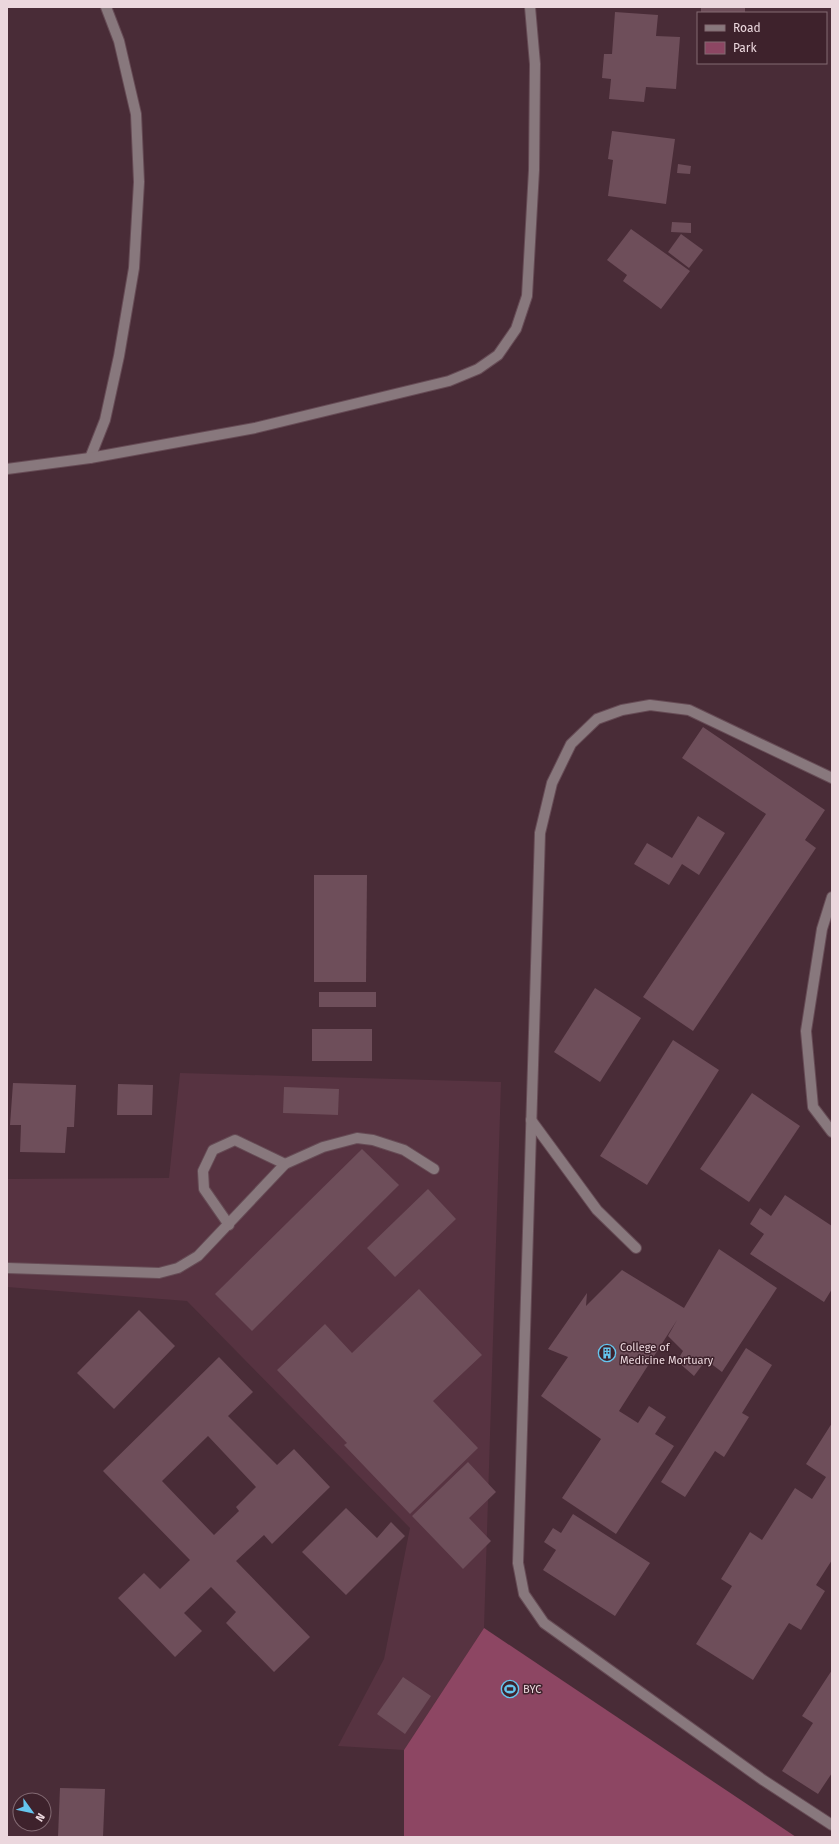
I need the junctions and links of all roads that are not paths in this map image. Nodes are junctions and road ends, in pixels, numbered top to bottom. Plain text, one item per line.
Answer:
1 (106, 7) edge
2 (530, 7) edge
3 (90, 458) junction
4 (7, 469) edge
5 (832, 778) edge
6 (832, 897) edge
7 (531, 1120) junction
8 (832, 1132) edge
9 (285, 1164) junction
10 (434, 1168) dead end
11 (229, 1225) junction
12 (636, 1248) dead end
13 (7, 1268) edge
14 (832, 1825) edge

1 - 3 street
2 - 3 street
3 - 4 street
5 - 7 street
6 - 8 street
7 - 12 street
7 - 14 street
9 - 10 street
9 - 11 street
9 - 11 street
11 - 13 street

